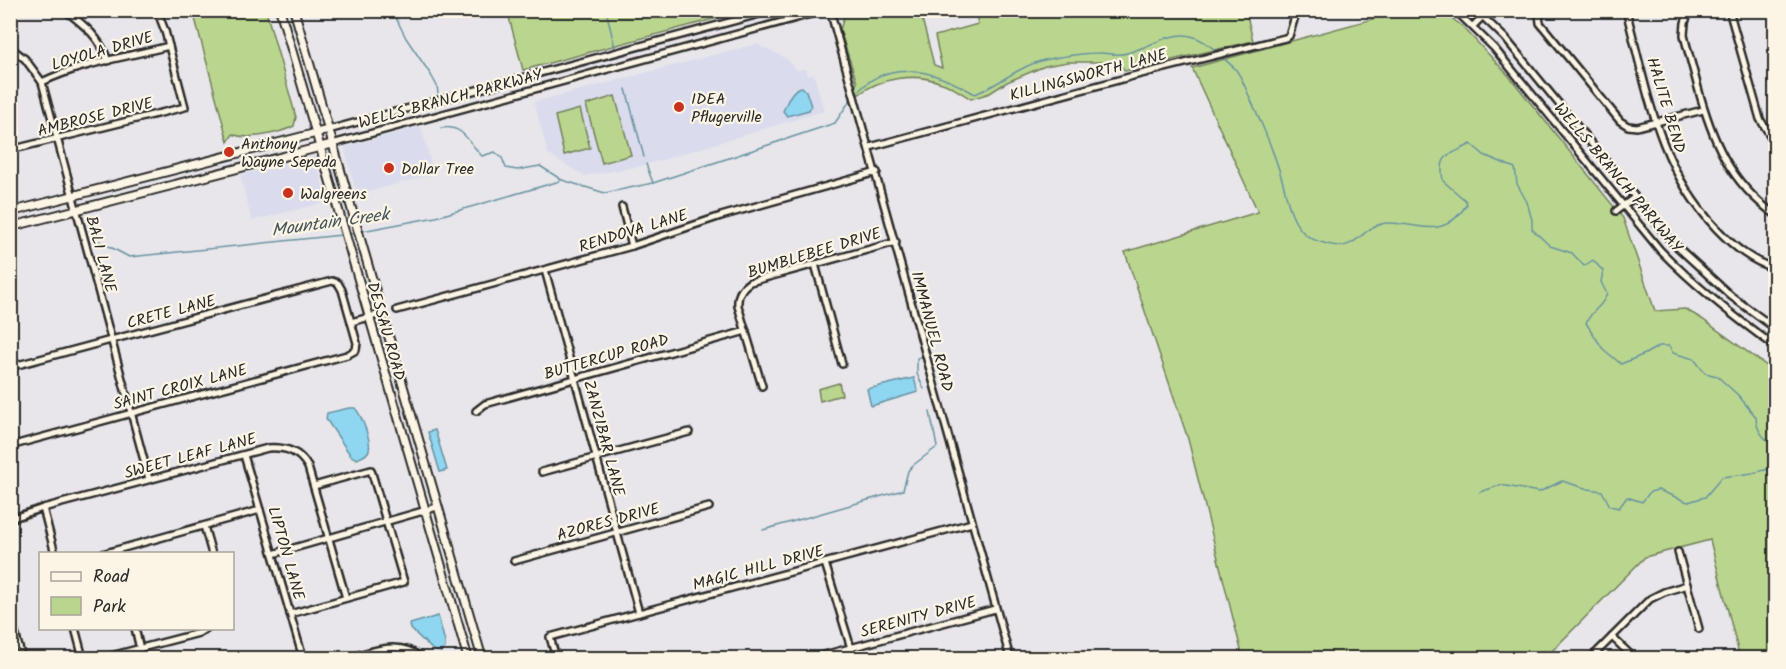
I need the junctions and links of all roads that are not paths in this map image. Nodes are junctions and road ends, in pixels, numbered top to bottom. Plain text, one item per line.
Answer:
1 (65, 10) edge
2 (157, 10) edge
3 (280, 10) edge
4 (294, 10) edge
5 (774, 10) edge
6 (826, 10) edge
7 (830, 10) edge
8 (1297, 10) edge
9 (1455, 10) edge
10 (1476, 10) edge
11 (1489, 10) edge
12 (1543, 10) edge
13 (1626, 10) edge
14 (1689, 10) edge
15 (1729, 10) edge
16 (1483, 16) junction
17 (1473, 26) junction
18 (169, 46) junction
19 (11, 48) edge
20 (617, 52) junction
21 (108, 61) junction
22 (621, 66) junction
23 (519, 79) junction
24 (42, 82) junction
25 (523, 93) junction
26 (407, 109) junction
27 (1703, 110) junction
28 (410, 123) junction
29 (1656, 124) junction
30 (328, 130) junction
31 (316, 133) junction
32 (58, 139) junction
33 (333, 144) junction
34 (1776, 145) edge
35 (320, 147) junction
36 (870, 147) junction
37 (10, 150) edge
38 (238, 153) junction
39 (241, 167) junction
40 (877, 172) junction
41 (72, 196) junction
42 (1635, 197) junction
43 (1623, 206) junction
44 (622, 207) dead end
45 (76, 210) junction
46 (1616, 211) dead end
47 (10, 212) edge
48 (1776, 215) edge
49 (10, 227) edge
50 (896, 242) junction
51 (632, 246) junction
52 (815, 264) junction
53 (1776, 269) edge
54 (545, 270) junction
55 (397, 310) dead end
56 (381, 314) junction
57 (369, 318) junction
58 (351, 322) junction
59 (1776, 329) edge
60 (746, 331) junction
61 (111, 341) junction
62 (1776, 347) edge
63 (842, 364) dead end
64 (10, 368) edge
65 (574, 380) junction
66 (762, 386) dead end
67 (476, 411) dead end
68 (131, 413) junction
69 (689, 432) dead end
70 (10, 446) edge
71 (244, 455) junction
72 (595, 457) junction
73 (542, 472) dead end
74 (149, 479) junction
75 (314, 486) junction
76 (437, 507) junction
77 (709, 507) dead end
78 (43, 508) junction
79 (260, 510) junction
80 (427, 510) junction
81 (10, 519) edge
82 (386, 522) junction
83 (972, 523) junction
84 (204, 526) junction
85 (617, 533) junction
86 (329, 538) junction
87 (55, 552) edge
88 (115, 552) edge
89 (211, 552) edge
90 (1678, 552) dead end
91 (273, 554) junction
92 (514, 561) dead end
93 (825, 563) junction
94 (1687, 585) junction
95 (346, 598) junction
96 (995, 609) junction
97 (639, 613) junction
98 (290, 614) junction
99 (10, 615) edge
100 (76, 630) edge
101 (136, 630) edge
102 (204, 630) edge
103 (1699, 630) dead end
104 (1612, 637) junction
105 (140, 648) junction
106 (850, 648) junction
107 (363, 656) edge
108 (22, 658) edge
109 (83, 658) edge
110 (103, 658) edge
111 (303, 658) edge
112 (347, 658) edge
113 (421, 658) edge
114 (468, 658) edge
115 (482, 658) edge
116 (556, 658) edge
117 (813, 658) edge
118 (854, 658) edge
119 (1010, 658) edge
120 (1591, 658) edge
121 (1634, 658) edge

1 - 21 street
2 - 18 street
3 - 31 main road, DESSAU ROAD
4 - 30 main road, DESSAU ROAD
5 - 20 street, WELLS BRANCH PARKWAY
6 - 22 street, WELLS BRANCH PARKWAY
7 - 36 street, IMMANUEL ROAD
8 - 36 street, KILLINGSWORTH LANE
9 - 17 street, WELLS BRANCH PARKWAY
10 - 16 street, WELLS BRANCH PARKWAY
11 - 16 street
12 - 29 street
13 - 29 street, HALITE BEND
14 - 27 street
15 - 34 street
16 - 17 street
16 - 42 street, WELLS BRANCH PARKWAY
17 - 43 street, WELLS BRANCH PARKWAY
18 - 21 street, LOYOLA DRIVE
18 - 32 street, AMBROSE DRIVE
19 - 24 street
20 - 22 street
20 - 23 street, WELLS BRANCH PARKWAY
21 - 24 street, LOYOLA DRIVE
22 - 25 street, WELLS BRANCH PARKWAY
23 - 25 street
23 - 26 street, WELLS BRANCH PARKWAY
24 - 32 street, BALI LANE
25 - 28 street, WELLS BRANCH PARKWAY
26 - 28 street
26 - 30 street, WELLS BRANCH PARKWAY
27 - 29 street
27 - 48 street
28 - 33 street, WELLS BRANCH PARKWAY
29 - 53 street, HALITE BEND
30 - 31 main road, WELLS BRANCH PARKWAY
30 - 33 main road, DESSAU ROAD
31 - 35 main road, DESSAU ROAD
31 - 38 main road, WELLS BRANCH PARKWAY
32 - 37 street, AMBROSE DRIVE
32 - 41 street, BALI LANE
33 - 35 main road, WELLS BRANCH PARKWAY
33 - 56 main road, DESSAU ROAD
35 - 39 main road, WELLS BRANCH PARKWAY
35 - 57 main road, DESSAU ROAD
36 - 40 street, IMMANUEL ROAD
38 - 39 main road
38 - 41 main road, WELLS BRANCH PARKWAY
39 - 45 main road, WELLS BRANCH PARKWAY
40 - 50 street, IMMANUEL ROAD
40 - 51 street, RENDOVA LANE
41 - 45 street, BALI LANE
41 - 47 main road, WELLS BRANCH PARKWAY
42 - 43 street
42 - 59 street, WELLS BRANCH PARKWAY
43 - 46 street
43 - 62 street, WELLS BRANCH PARKWAY
44 - 51 street
45 - 49 main road, WELLS BRANCH PARKWAY
45 - 61 street, BALI LANE
50 - 52 street, BUMBLEBEE DRIVE
50 - 83 street, IMMANUEL ROAD
51 - 54 street, RENDOVA LANE
52 - 60 street, BUMBLEBEE DRIVE
52 - 63 street
54 - 55 street, RENDOVA LANE
54 - 65 street, ZANZIBAR LANE
56 - 57 street
56 - 76 main road, DESSAU ROAD
57 - 58 street
57 - 80 main road, DESSAU ROAD
58 - 61 street, CRETE LANE
58 - 68 street, SAINT CROIX LANE
60 - 65 street, BUTTERCUP ROAD
60 - 66 street
61 - 64 street, CRETE LANE
61 - 68 street, BALI LANE
65 - 67 street, BUTTERCUP ROAD
65 - 72 street, ZANZIBAR LANE
68 - 70 street, SAINT CROIX LANE
68 - 74 street, BALI LANE
69 - 72 street
71 - 74 street, SWEET LEAF LANE
71 - 75 street, SWEET LEAF LANE
71 - 79 street, LIPTON LANE
72 - 73 street
72 - 85 street, ZANZIBAR LANE
74 - 78 street, SWEET LEAF LANE
75 - 82 street
75 - 86 street, SWEET LEAF LANE
76 - 80 street
76 - 115 main road, DESSAU ROAD
77 - 85 street, AZORES DRIVE
78 - 81 street, SWEET LEAF LANE
78 - 87 street
79 - 84 street
79 - 91 street, LIPTON LANE
80 - 82 street
80 - 114 main road, DESSAU ROAD
82 - 86 street
82 - 95 street
83 - 93 street, MAGIC HILL DRIVE
83 - 96 street, IMMANUEL ROAD
84 - 88 street
84 - 89 street
85 - 92 street, AZORES DRIVE
85 - 97 street, ZANZIBAR LANE
86 - 91 street
86 - 95 street, SWEET LEAF LANE
90 - 94 street
91 - 98 street, LIPTON LANE
93 - 97 street, MAGIC HILL DRIVE
93 - 106 street
94 - 103 street
94 - 104 street
95 - 98 street
96 - 106 street, SERENITY DRIVE
96 - 119 street, IMMANUEL ROAD
97 - 116 street, MAGIC HILL DRIVE
98 - 111 street, LIPTON LANE
99 - 108 street
100 - 109 street
101 - 105 street
102 - 105 street
104 - 120 street
104 - 121 street
105 - 110 street
106 - 117 street, SERENITY DRIVE
106 - 118 street
107 - 112 street
107 - 113 street

